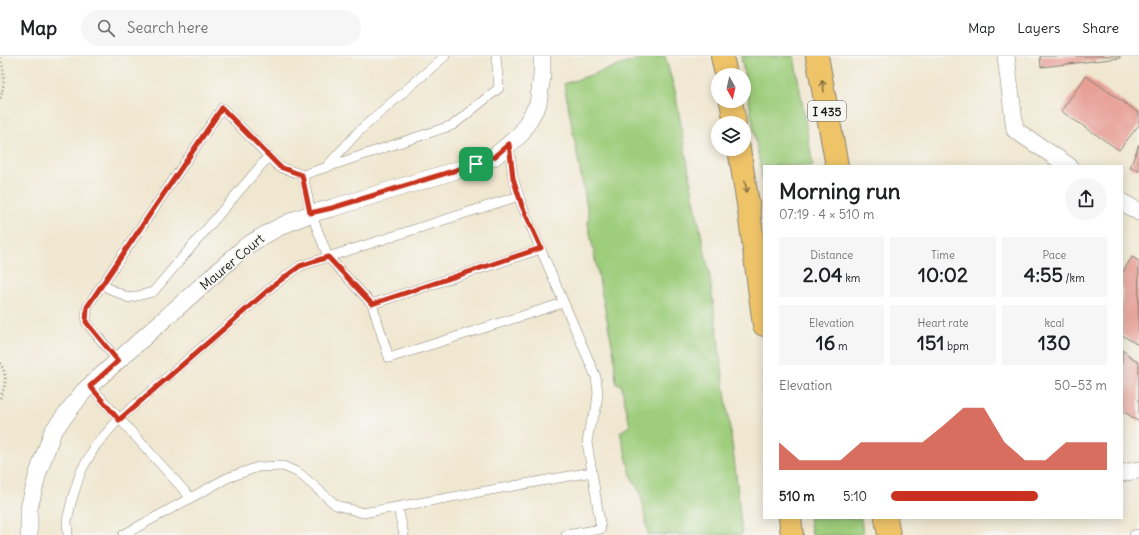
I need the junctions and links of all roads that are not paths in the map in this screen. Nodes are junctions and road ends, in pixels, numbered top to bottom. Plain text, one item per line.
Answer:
1 (445, 56) edge
2 (496, 56) edge
3 (542, 56) edge
4 (722, 56) edge
5 (817, 56) edge
6 (1006, 56) edge
7 (725, 68) edge
8 (509, 144) junction
9 (269, 156) junction
10 (740, 156) edge
11 (837, 165) edge
12 (1068, 165) edge
13 (327, 167) junction
14 (302, 175) junction
15 (519, 196) junction
16 (1123, 203) edge
17 (1139, 212) edge
18 (310, 213) junction
19 (541, 248) junction
20 (328, 257) junction
21 (102, 285) junction
22 (563, 303) junction
23 (372, 304) junction
24 (763, 316) edge
25 (118, 361) junction
26 (90, 386) junction
27 (119, 420) junction
28 (1139, 470) edge
29 (592, 472) junction
30 (1123, 473) edge
31 (191, 498) junction
32 (398, 508) junction
33 (790, 519) edge
34 (886, 519) edge
35 (1139, 534) edge
36 (29, 535) edge
37 (68, 535) edge
38 (123, 535) edge
39 (404, 535) edge
40 (566, 535) edge
41 (792, 535) edge
42 (889, 535) edge
43 (1134, 535) edge

1 - 13 lane
2 - 13 lane
3 - 8 street, Maurer Court
4 - 7 highway
11 -> 5 highway, I 435
6 - 12 street
8 - 15 lane
8 - 18 street, Maurer Court
9 - 14 lane
9 - 21 lane
9 - 21 lane
10 -> 24 highway
13 - 14 lane
14 - 18 lane
15 - 19 lane
15 - 20 lane
16 - 17 street
18 - 20 lane
18 - 25 street, Maurer Court
19 - 22 lane
19 - 23 lane
20 - 23 lane
20 - 27 lane
21 - 25 lane
22 - 23 lane
22 - 29 lane
25 - 26 street, Maurer Court
26 - 27 lane
26 - 36 street, Maurer Court
27 - 31 lane
27 - 37 lane
28 - 30 street
29 - 32 lane
29 - 40 lane
31 - 32 lane
31 - 38 lane
32 - 39 lane
33 - 41 highway
34 - 42 highway
35 - 43 lane

